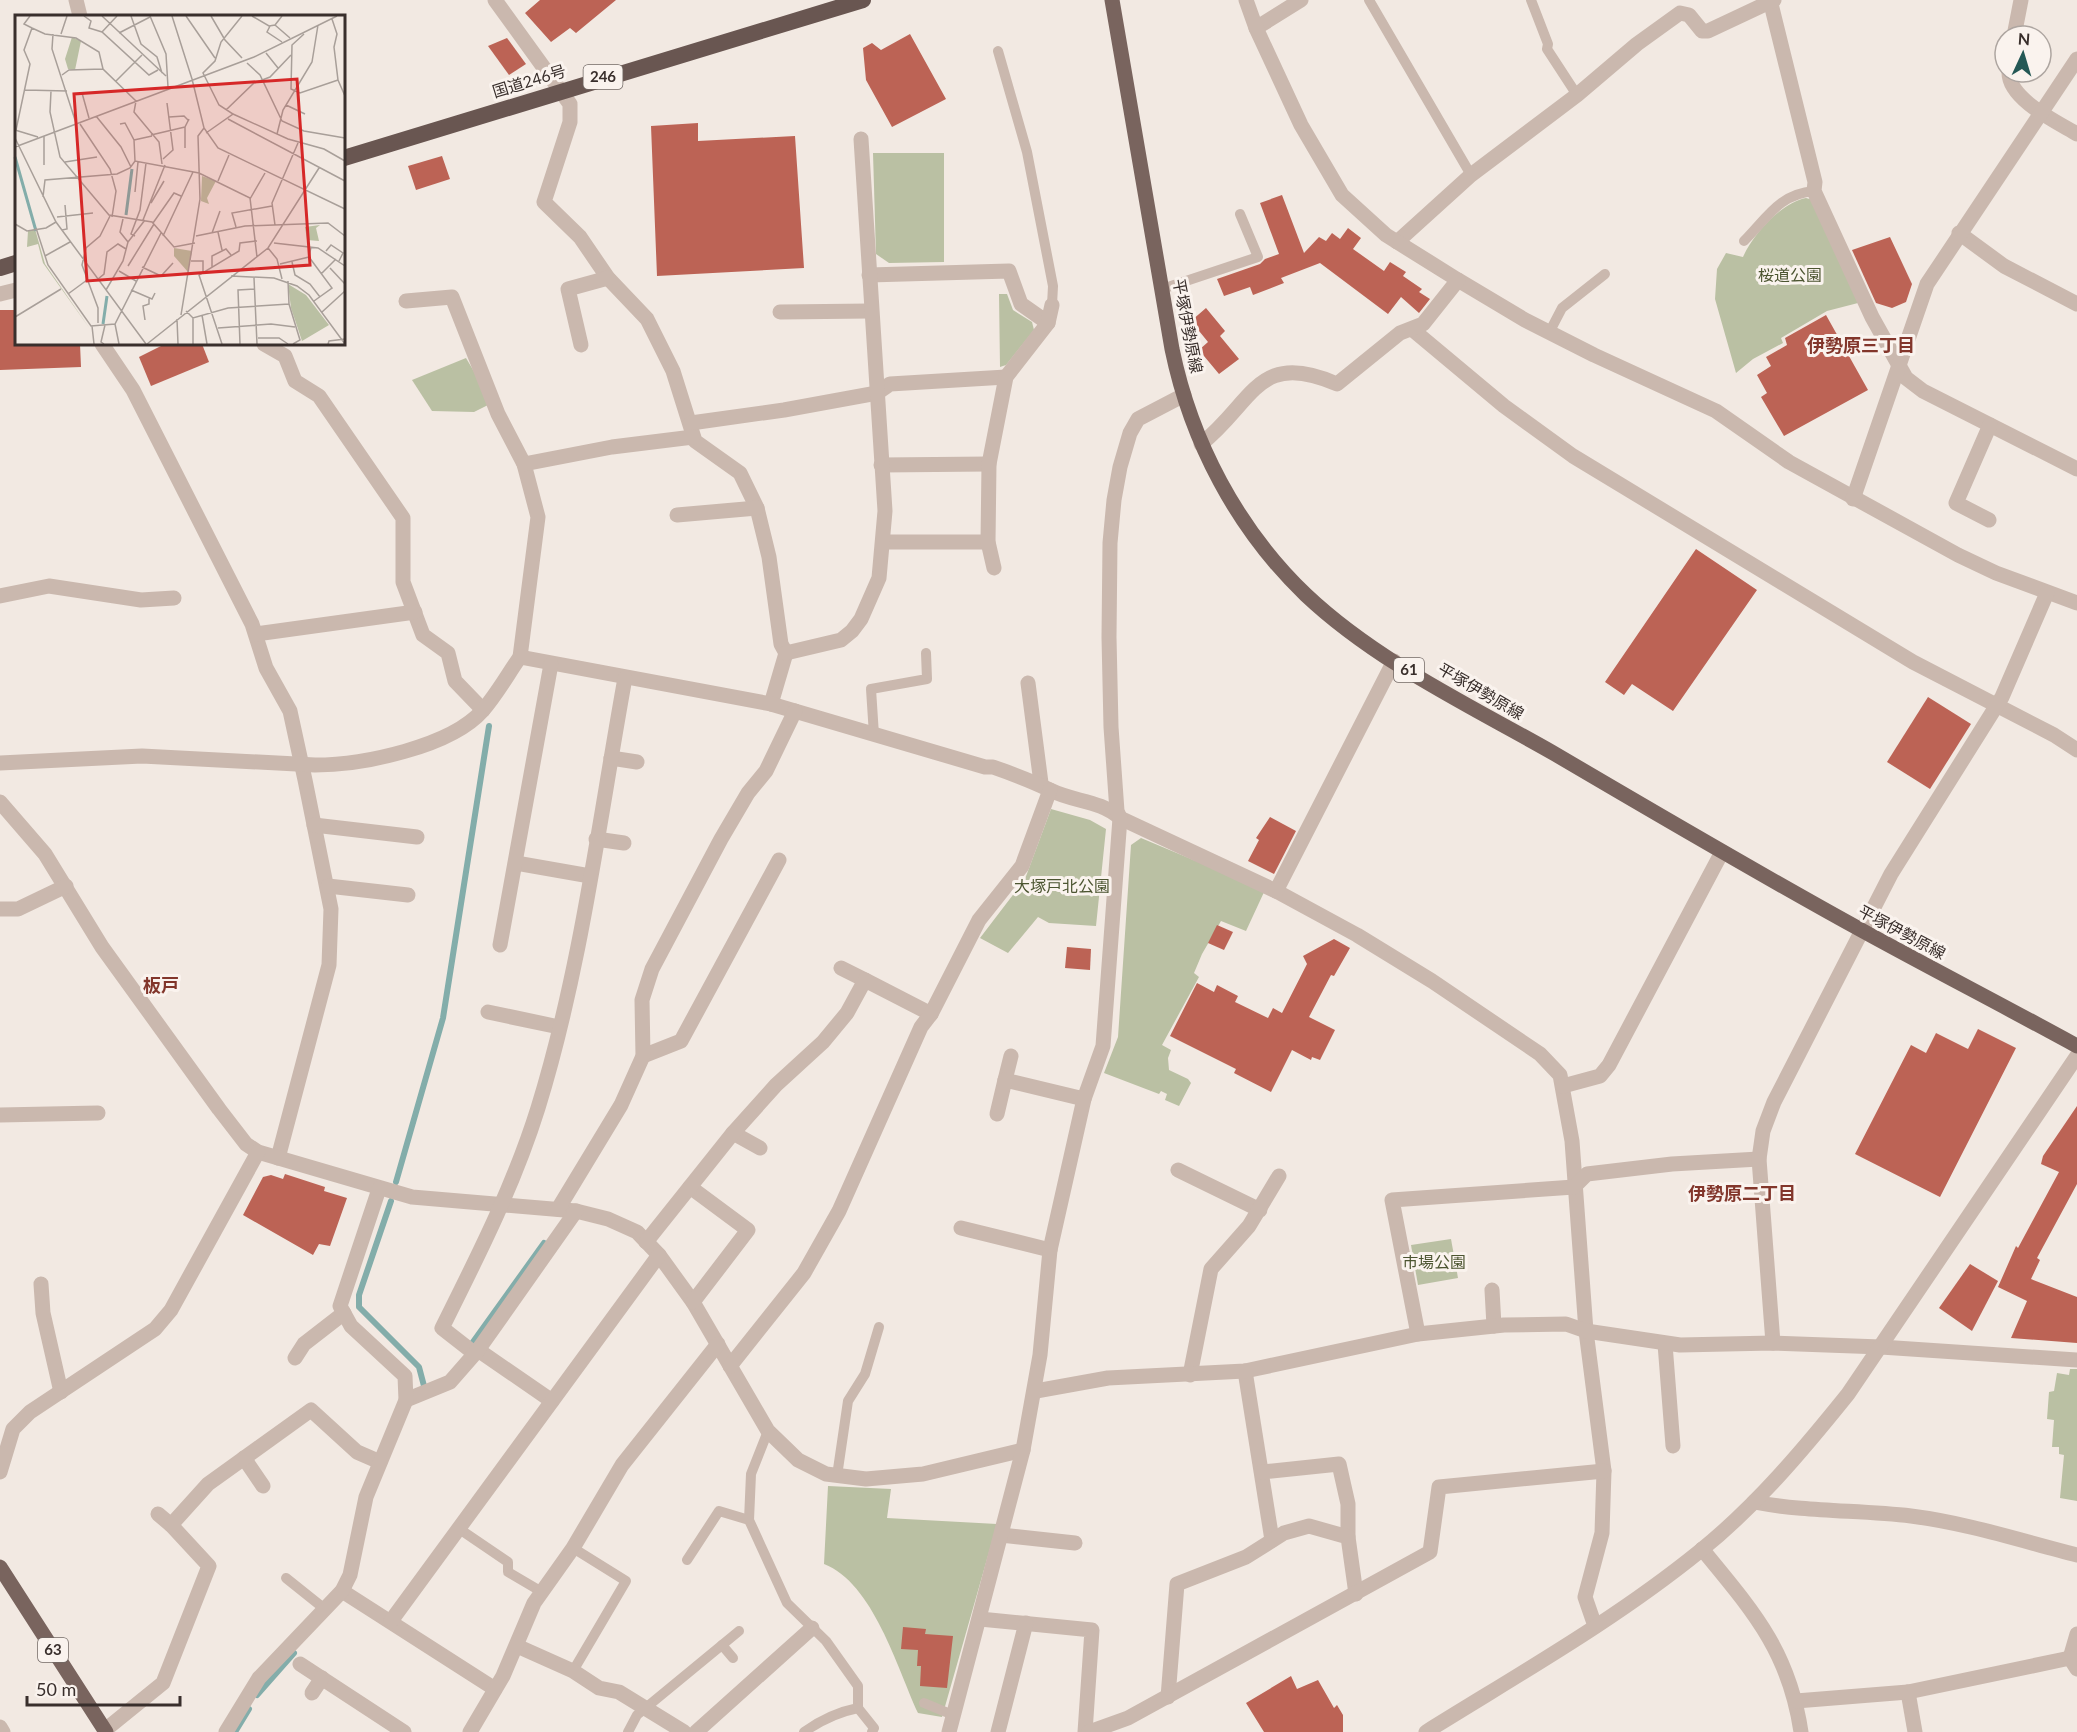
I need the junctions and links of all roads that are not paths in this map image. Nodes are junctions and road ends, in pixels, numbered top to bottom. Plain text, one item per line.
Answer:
1 (76, 0) edge
2 (863, 0) edge
3 (1112, 0) edge
4 (1246, 0) edge
5 (1301, 0) edge
6 (1369, 0) edge
7 (1531, 0) edge
8 (2021, 0) edge
9 (497, 1) edge
10 (1772, 1) edge
11 (80, 15) edge
12 (2016, 24) edge
13 (1256, 28) junction
14 (998, 51) dead end
15 (2077, 59) edge
16 (2012, 84) edge
17 (561, 90) junction
18 (1577, 95) junction
19 (2041, 112) junction
20 (2077, 134) edge
21 (861, 139) dead end
22 (345, 158) edge
23 (1471, 176) junction
24 (1814, 191) junction
25 (1240, 214) dead end
26 (1959, 233) junction
27 (1744, 241) dead end
28 (1397, 242) junction
29 (1605, 274) dead end
30 (869, 275) junction
31 (608, 278) junction
32 (1458, 280) junction
33 (1162, 289) junction
34 (15, 290) edge
35 (0, 294) edge
36 (406, 301) dead end
37 (2077, 304) edge
38 (1052, 305) joint
39 (870, 310) junction
40 (780, 312) dead end
41 (1048, 323) junction
42 (1413, 330) junction
43 (1550, 332) junction
44 (103, 345) edge
45 (266, 345) edge
46 (581, 345) dead end
47 (1898, 362) junction
48 (1006, 377) junction
49 (877, 393) junction
50 (1184, 395) junction
51 (1990, 425) junction
52 (692, 430) junction
53 (1201, 444) junction
54 (524, 464) junction
55 (989, 464) junction
56 (881, 465) junction
57 (2077, 469) edge
58 (1853, 499) junction
59 (757, 508) junction
60 (677, 515) dead end
61 (1989, 520) dead end
62 (883, 542) junction
63 (988, 542) junction
64 (994, 568) dead end
65 (2047, 593) junction
66 (0, 596) edge
67 (174, 598) dead end
68 (2077, 603) edge
69 (414, 612) junction
70 (256, 634) junction
71 (786, 653) junction
72 (926, 653) dead end
73 (520, 657) junction
74 (1394, 661) junction
75 (551, 664) junction
76 (625, 678) junction
77 (1028, 683) dead end
78 (771, 704) junction
79 (1997, 706) junction
80 (483, 710) junction
81 (795, 711) junction
82 (874, 735) junction
83 (2077, 750) edge
84 (611, 758) junction
85 (637, 762) dead end
86 (0, 763) edge
87 (301, 764) junction
88 (1046, 787) junction
89 (0, 802) edge
90 (1120, 818) junction
91 (314, 825) junction
92 (412, 832) dead end
93 (596, 839) junction
94 (624, 843) dead end
95 (1722, 852) junction
96 (779, 860) dead end
97 (516, 863) junction
98 (590, 876) junction
99 (66, 885) junction
100 (328, 886) junction
101 (1276, 891) junction
102 (408, 895) dead end
103 (0, 909) edge
104 (1860, 930) junction
105 (500, 945) dead end
106 (841, 968) dead end
107 (865, 980) junction
108 (488, 1012) dead end
109 (931, 1014) junction
110 (559, 1027) junction
111 (2077, 1046) edge
112 (643, 1056) junction
113 (1011, 1056) dead end
114 (2077, 1056) edge
115 (1005, 1080) junction
116 (1563, 1086) junction
117 (1084, 1099) junction
118 (98, 1113) dead end
119 (997, 1114) dead end
120 (0, 1115) edge
121 (733, 1133) junction
122 (760, 1148) dead end
123 (258, 1152) junction
124 (278, 1158) junction
125 (1759, 1159) junction
126 (1178, 1170) dead end
127 (1279, 1176) dead end
128 (690, 1187) junction
129 (1574, 1187) junction
130 (379, 1189) junction
131 (502, 1206) junction
132 (558, 1209) junction
133 (1260, 1210) junction
134 (576, 1211) junction
135 (961, 1228) dead end
136 (646, 1242) junction
137 (1050, 1250) junction
138 (659, 1255) junction
139 (41, 1284) dead end
140 (1492, 1290) dead end
141 (693, 1302) junction
142 (344, 1313) junction
143 (1494, 1326) junction
144 (879, 1327) dead end
145 (1586, 1331) junction
146 (1418, 1334) junction
147 (1773, 1343) junction
148 (718, 1344) junction
149 (1665, 1344) junction
150 (1881, 1347) junction
151 (476, 1352) junction
152 (295, 1358) dead end
153 (2077, 1360) edge
154 (730, 1366) junction
155 (1245, 1371) junction
156 (1191, 1375) junction
157 (1036, 1391) junction
158 (61, 1392) junction
159 (406, 1400) junction
160 (552, 1401) junction
161 (768, 1431) junction
162 (1673, 1446) dead end
163 (1023, 1450) junction
164 (244, 1458) junction
165 (380, 1462) junction
166 (1604, 1471) junction
167 (0, 1472) edge
168 (1262, 1472) junction
169 (837, 1476) junction
170 (263, 1486) dead end
171 (1754, 1502) junction
172 (158, 1514) dead end
173 (749, 1520) junction
174 (171, 1525) junction
175 (458, 1528) junction
176 (1001, 1536) junction
177 (1348, 1537) junction
178 (1272, 1540) junction
179 (1075, 1543) dead end
180 (573, 1548) junction
181 (1702, 1550) junction
182 (2077, 1555) edge
183 (687, 1560) dead end
184 (0, 1567) edge
185 (286, 1578) dead end
186 (342, 1591) junction
187 (542, 1592) junction
188 (1356, 1594) junction
189 (326, 1610) junction
190 (980, 1620) junction
191 (391, 1621) junction
192 (1026, 1623) junction
193 (1595, 1626) junction
194 (812, 1628) junction
195 (739, 1631) dead end
196 (2077, 1634) edge
197 (722, 1645) junction
198 (517, 1646) junction
199 (733, 1658) dead end
200 (300, 1664) dead end
201 (2074, 1664) edge
202 (573, 1671) junction
203 (322, 1678) junction
204 (495, 1689) junction
205 (1908, 1692) junction
206 (312, 1693) dead end
207 (1168, 1697) junction
208 (1796, 1701) junction
209 (924, 1703) dead end
210 (858, 1708) junction
211 (645, 1710) junction
212 (954, 1715) junction
213 (383, 1726) edge
214 (106, 1731) edge
215 (226, 1732) edge
216 (404, 1732) edge
217 (470, 1732) edge
218 (628, 1732) edge
219 (684, 1732) edge
220 (696, 1732) edge
221 (804, 1732) edge
222 (872, 1732) edge
223 (949, 1732) edge
224 (998, 1732) edge
225 (1087, 1732) edge
226 (1426, 1732) edge
227 (1801, 1732) edge
228 (1915, 1732) edge

1 - 11 street
2 - 17 highway, 国道246号 / 246
3 - 33 main road, 平塚伊勢原線 / 61
4 - 13 street
5 - 13 street
6 - 23 lane
7 - 18 lane
8 - 12 street
9 - 17 street
10 - 18 street
10 - 24 street
13 - 28 street
14 - 38 lane
15 - 19 street
16 - 19 street
17 - 22 highway, 国道246号 / 246
17 - 31 street
18 - 23 street
19 - 20 street
19 - 26 street
21 - 30 street
23 - 28 street
24 - 27 lane
24 - 47 street
25 - 33 lane
26 - 37 street
26 - 47 street
28 - 32 street
29 - 43 lane
30 - 39 street
30 - 41 street
31 - 46 street
31 - 52 street
32 - 42 street
32 - 43 street
33 - 50 main road, 平塚伊勢原線 / 61
34 - 35 street
36 - 54 street
38 - 41 street
39 - 40 street
39 - 49 street
41 - 48 street
42 - 53 street
42 - 79 street
43 - 58 street
44 - 70 street
45 - 69 street
47 - 51 street
47 - 58 street
48 - 49 street
48 - 55 street
49 - 52 street
49 - 56 street
50 - 53 main road, 平塚伊勢原線 / 61
50 - 90 street
51 - 57 street
51 - 61 street
52 - 54 street
52 - 59 street
53 - 74 main road, 平塚伊勢原線 / 61
54 - 73 street
55 - 56 street
55 - 63 street
56 - 62 street
58 - 65 street
59 - 60 street
59 - 71 street
62 - 63 street
62 - 71 street
63 - 64 street
65 - 68 street
65 - 79 street
66 - 67 street
69 - 70 street
69 - 80 street
70 - 87 street
71 - 78 street
72 - 82 lane
73 - 75 street
73 - 80 street
74 - 95 main road, 平塚伊勢原線 / 61
74 - 101 street
75 - 76 street
75 - 97 street
76 - 78 street
76 - 84 street
77 - 88 street
78 - 81 street
79 - 83 street
79 - 104 street
80 - 87 street
81 - 82 street
81 - 112 street
82 - 88 street
84 - 85 street
84 - 93 street
86 - 87 street
87 - 91 street
88 - 90 street
88 - 109 street
89 - 99 street
90 - 101 street
90 - 117 street
91 - 92 street
91 - 100 street
93 - 94 street
93 - 98 street
95 - 104 main road, 平塚伊勢原線 / 61
95 - 116 street
96 - 112 street
97 - 98 street
97 - 105 street
98 - 110 street
99 - 103 street
99 - 123 street
100 - 102 street
100 - 124 street
101 - 116 street
104 - 111 main road, 平塚伊勢原線 / 61
104 - 125 street
106 - 107 street
107 - 109 street
107 - 121 street
108 - 110 street
109 - 154 street
110 - 131 street
112 - 132 street
113 - 115 street
114 - 150 street
115 - 117 street
115 - 119 street
116 - 129 street
117 - 137 street
118 - 120 street
121 - 122 street
121 - 128 street
123 - 124 street
123 - 158 street
124 - 130 street
125 - 129 street
125 - 147 street
126 - 133 street
127 - 133 street
128 - 136 street
128 - 141 street
129 - 145 street
129 - 146 street
130 - 131 street
130 - 142 street
131 - 132 street
131 - 151 street
132 - 134 street
133 - 156 street
134 - 136 street
134 - 151 street
135 - 137 street
136 - 138 street
137 - 157 street
138 - 141 street
138 - 160 street
139 - 158 street
140 - 143 street
141 - 148 street
142 - 152 street
142 - 159 street
143 - 145 street
143 - 146 street
144 - 169 lane
145 - 149 street
145 - 166 street
146 - 155 street
147 - 149 street
147 - 150 street
148 - 154 street
148 - 180 street
149 - 162 street
150 - 153 street
150 - 171 street
151 - 159 street
151 - 160 street
154 - 161 street
155 - 156 street
155 - 168 street
156 - 157 street
157 - 163 street
158 - 167 street
159 - 165 street
160 - 175 street
161 - 169 street
161 - 173 lane
163 - 169 street
163 - 176 street
164 - 165 street
164 - 170 street
164 - 174 street
165 - 186 street
166 - 188 street
166 - 193 street
168 - 177 street
168 - 178 street
171 - 181 street
171 - 182 street
172 - 174 street
173 - 183 lane
173 - 194 lane
174 - 214 street
175 - 187 lane
175 - 191 street
176 - 179 street
176 - 190 street
177 - 178 street
177 - 188 street
178 - 207 street
180 - 187 street
180 - 202 lane
181 - 193 street
181 - 208 street
184 - 214 main road, 63
185 - 189 lane
186 - 189 street
186 - 191 street
187 - 198 street
188 - 207 street
189 - 215 street
190 - 192 street
190 - 212 street
191 - 204 street
192 - 224 street
192 - 225 street
193 - 226 street
194 - 210 lane
194 - 220 street
195 - 197 lane
196 - 201 street
197 - 199 lane
197 - 211 lane
198 - 202 street
198 - 204 street
200 - 203 street
201 - 205 street
202 - 211 street
203 - 206 street
203 - 213 street
204 - 217 street
205 - 208 street
205 - 228 street
207 - 225 street
208 - 227 street
209 - 212 lane
210 - 221 lane
210 - 222 lane
211 - 218 lane
211 - 219 street
212 - 223 street
213 - 216 street

